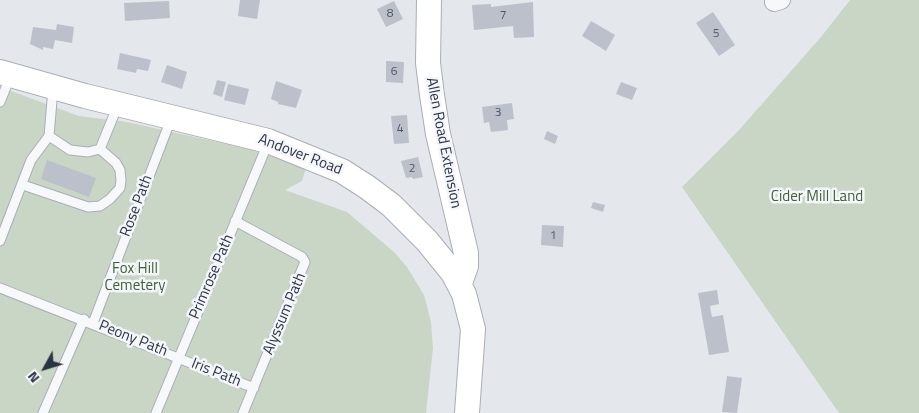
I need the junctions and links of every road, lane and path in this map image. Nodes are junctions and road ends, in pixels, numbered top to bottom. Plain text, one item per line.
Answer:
1 (429, 1) edge
2 (5, 73) edge
3 (53, 87) junction
4 (0, 102) edge
5 (119, 104) junction
6 (172, 117) junction
7 (49, 136) junction
8 (268, 141) junction
9 (100, 149) junction
10 (23, 185) junction
11 (235, 221) junction
12 (0, 242) edge
13 (460, 283) junction
14 (0, 288) edge
15 (88, 321) junction
16 (179, 358) junction
17 (254, 388) junction
18 (43, 413) edge
19 (156, 413) edge
20 (243, 413) edge
21 (467, 413) edge

1 - 13 main road, Allen Road Extension
2 - 3 main road, Andover Road
2 - 4 lane
3 - 5 main road, Andover Road
3 - 7 lane
5 - 6 main road, Andover Road
5 - 9 lane
6 - 8 main road, Andover Road
6 - 15 lane, Rose Path
7 - 9 lane
7 - 10 lane
8 - 11 lane, Primrose Path
8 - 13 main road, Andover Road
9 - 10 lane
10 - 12 lane
11 - 16 lane, Primrose Path
11 - 17 lane, Alyssum Path
13 - 21 main road, Andover Road
14 - 15 lane, Peony Path
15 - 16 lane, Peony Path
15 - 18 lane, Rose Path
16 - 17 lane, Iris Path
16 - 19 lane, Primrose Path
17 - 20 lane, Alyssum Path

